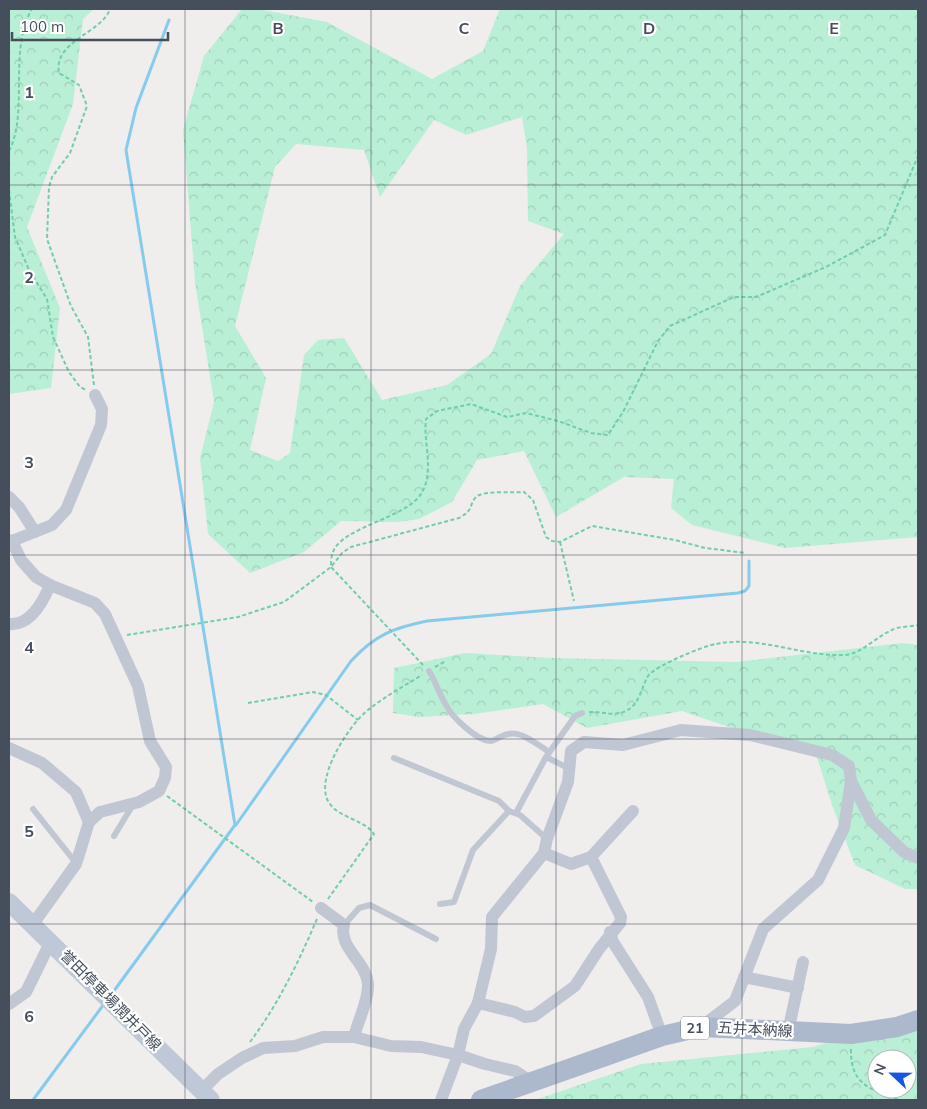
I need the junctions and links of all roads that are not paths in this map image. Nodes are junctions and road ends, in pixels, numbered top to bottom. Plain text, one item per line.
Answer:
1 (95, 395) road end
2 (9, 496) edge
3 (35, 532) junction
4 (10, 540) edge
5 (50, 585) junction
6 (9, 624) edge
7 (429, 671) road end
8 (582, 713) road end
9 (9, 748) edge
10 (548, 754) junction
11 (394, 758) dead end
12 (568, 768) junction
13 (851, 781) junction
14 (130, 805) junction
15 (33, 809) dead end
16 (633, 811) dead end
17 (513, 812) junction
18 (89, 822) junction
19 (114, 836) dead end
20 (547, 839) junction
21 (544, 853) junction
22 (592, 857) junction
23 (918, 858) edge
24 (76, 864) junction
25 (9, 902) edge
26 (440, 904) dead end
27 (321, 908) road end
28 (33, 924) junction
29 (344, 925) junction
30 (610, 932) junction
31 (436, 939) dead end
32 (51, 941) junction
33 (803, 962) dead end
34 (744, 977) junction
35 (798, 988) junction
36 (478, 1003) junction
37 (9, 1004) edge
38 (918, 1020) edge
39 (701, 1026) junction
40 (788, 1032) junction
41 (662, 1036) junction
42 (354, 1037) junction
43 (458, 1055) junction
44 (532, 1082) junction
45 (206, 1095) edge
46 (441, 1100) edge
47 (482, 1100) edge

1 - 3 street
2 - 3 street
3 - 4 street
4 - 5 street
5 - 6 street
5 - 14 street
7 - 10 lane
8 - 10 lane
9 - 18 street
10 - 12 lane
10 - 17 lane
11 - 17 lane
12 - 13 street
12 - 20 street
13 - 23 street
13 - 34 street
14 - 18 street
14 - 19 lane
15 - 24 lane
16 - 22 street
17 - 20 lane
17 - 26 lane
18 - 24 street
20 - 21 street
21 - 22 street
21 - 36 street
22 - 30 street
24 - 28 street
25 - 28 main road, 誉田停車場潤井戸線
27 - 29 street
28 - 32 main road, 誉田停車場潤井戸線
29 - 31 lane
29 - 42 street
30 - 36 street
30 - 41 street
32 - 37 street
32 - 45 main road, 誉田停車場潤井戸線
33 - 35 street
34 - 35 street
34 - 39 street
35 - 40 street
36 - 43 street
38 - 40 main road, 五井本納線 / 21
39 - 40 main road, 五井本納線 / 21
39 - 41 main road, 五井本納線 / 21
41 - 44 main road, 五井本納線 / 21
42 - 43 street
42 - 45 street
43 - 44 street
43 - 46 street
44 - 47 main road, 五井本納線 / 21

